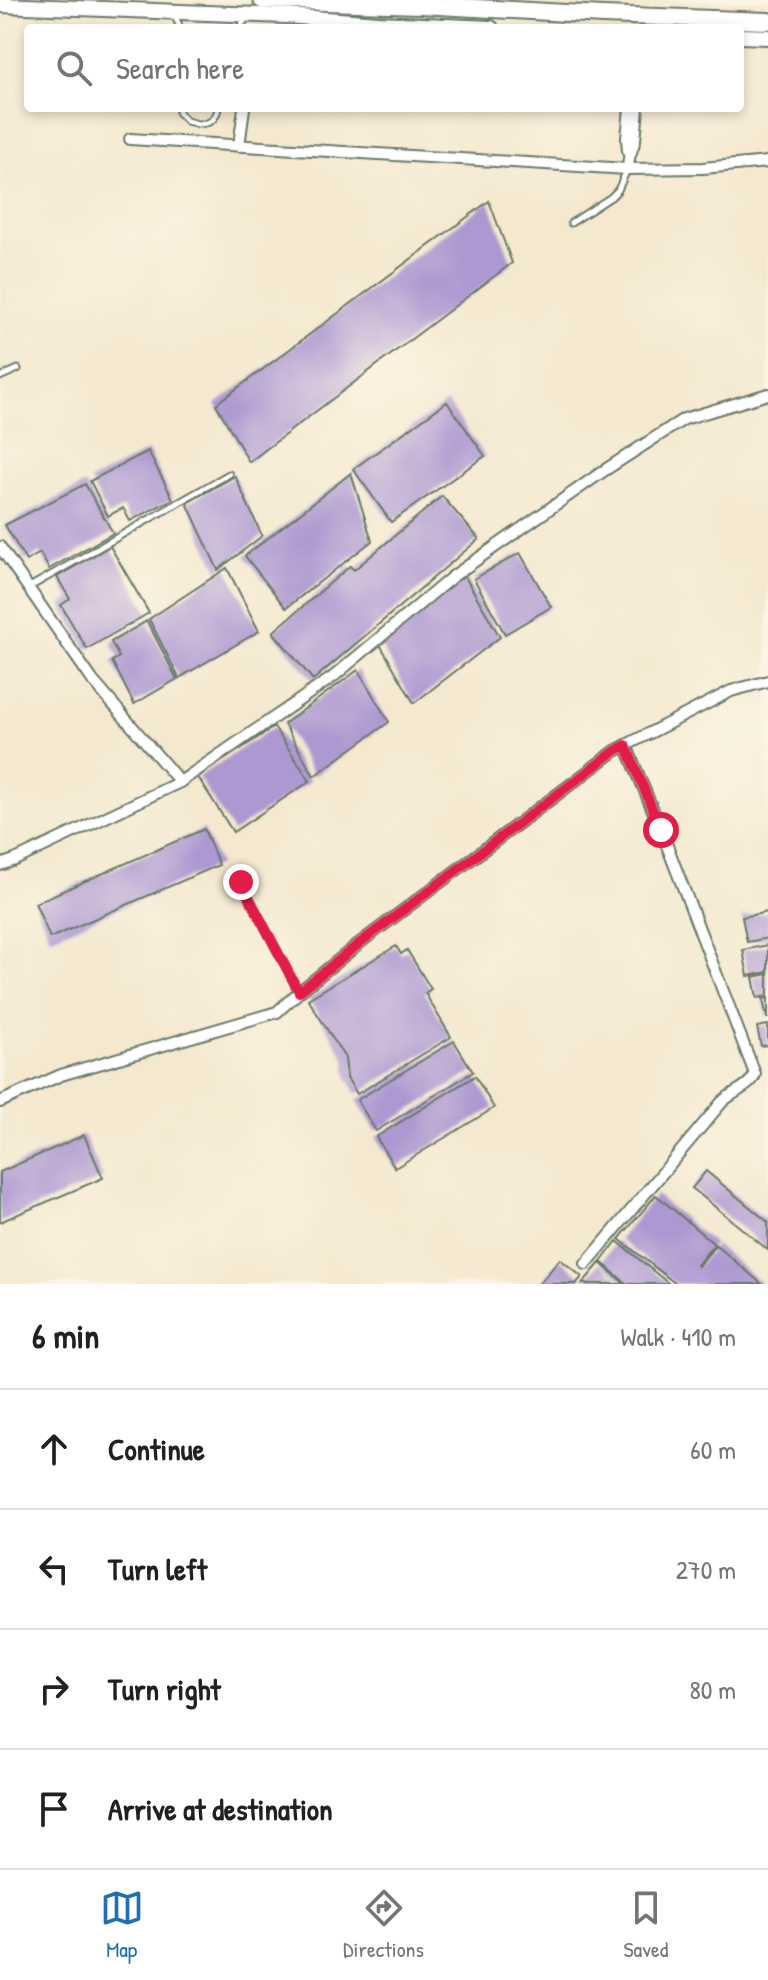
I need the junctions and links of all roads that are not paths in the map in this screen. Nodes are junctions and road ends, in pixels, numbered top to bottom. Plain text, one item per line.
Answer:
1 (0, 5) edge
2 (173, 12) junction
3 (255, 15) edge
4 (768, 21) edge
5 (178, 24) edge
6 (418, 24) edge
7 (744, 36) edge
8 (768, 37) edge
9 (179, 112) edge
10 (217, 112) edge
11 (243, 112) edge
12 (630, 112) edge
13 (638, 112) edge
14 (130, 139) dead end
15 (239, 146) junction
16 (768, 162) edge
17 (628, 164) junction
18 (571, 223) dead end
19 (18, 369) dead end
20 (0, 377) edge
21 (768, 394) edge
22 (229, 474) dead end
23 (0, 547) edge
24 (28, 588) junction
25 (768, 681) edge
26 (626, 745) junction
27 (180, 782) junction
28 (0, 865) edge
29 (241, 882) dead end
30 (299, 992) junction
31 (0, 1102) edge
32 (586, 1264) dead end

1 - 2 street
2 - 3 street
2 - 5 lane
3 - 4 main road
3 - 6 street
7 - 8 street
9 - 10 lane
11 - 15 street
12 - 17 street
13 - 17 street
14 - 15 street
15 - 17 street
16 - 17 street
17 - 18 lane
19 - 20 lane
21 - 27 street
22 - 24 lane
23 - 24 street
24 - 27 street
25 - 26 street
26 - 30 street
26 - 32 street
27 - 28 street
29 - 30 lane
30 - 31 street

